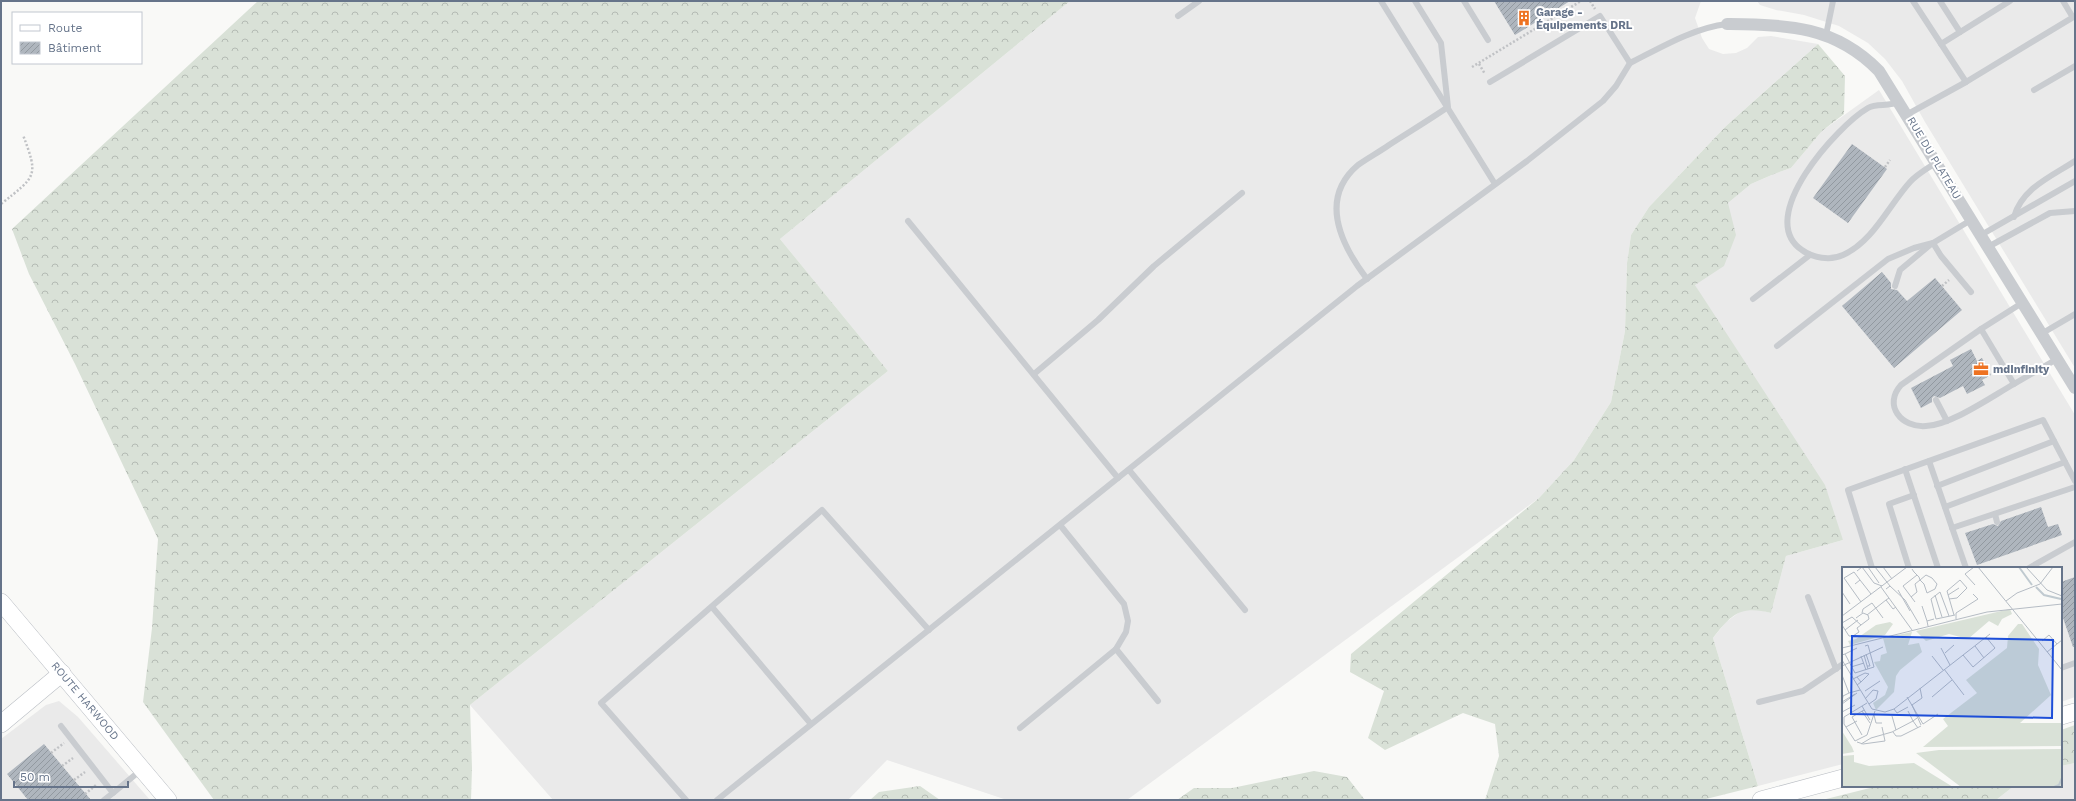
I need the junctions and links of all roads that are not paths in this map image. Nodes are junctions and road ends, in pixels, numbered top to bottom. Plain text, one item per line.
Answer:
1 (1198, 1) edge
2 (1381, 1) edge
3 (1415, 1) edge
4 (1464, 1) edge
5 (1833, 1) edge
6 (1913, 1) edge
7 (1940, 1) edge
8 (2010, 1) edge
9 (2063, 1) edge
10 (1178, 16) dead end
11 (2074, 16) edge
12 (1726, 24) joint
13 (1960, 32) junction
14 (1826, 35) junction
15 (1488, 40) dead end
16 (1941, 44) junction
17 (1630, 63) junction
18 (2075, 66) edge
19 (1490, 82) dead end
20 (1966, 82) junction
21 (2034, 90) dead end
22 (1900, 101) junction
23 (1448, 107) junction
24 (1908, 114) junction
25 (2075, 161) edge
26 (1937, 162) junction
27 (2075, 181) edge
28 (1495, 184) junction
29 (1242, 193) dead end
30 (2075, 211) edge
31 (2014, 217) junction
32 (908, 220) dead end
33 (1972, 220) junction
34 (1981, 235) junction
35 (1933, 243) junction
36 (1988, 247) junction
37 (1810, 255) junction
38 (1368, 279) junction
39 (1894, 286) dead end
40 (1971, 292) dead end
41 (1753, 299) dead end
42 (2022, 303) junction
43 (2075, 314) edge
44 (1981, 329) junction
45 (2041, 334) junction
46 (1778, 346) dead end
47 (2057, 359) junction
48 (1034, 374) junction
49 (2014, 384) junction
50 (2075, 388) edge
51 (1936, 400) dead end
52 (1946, 421) junction
53 (2054, 441) junction
54 (1928, 461) junction
55 (2065, 462) junction
56 (1905, 469) junction
57 (1129, 470) junction
58 (1118, 478) junction
59 (2075, 481) edge
60 (1937, 486) junction
61 (2075, 487) edge
62 (1914, 495) junction
63 (1945, 507) junction
64 (1995, 514) junction
65 (1997, 522) dead end
66 (1060, 524) junction
67 (1952, 528) junction
68 (2075, 542) edge
69 (1872, 567) edge
70 (1909, 567) edge
71 (1938, 567) edge
72 (1966, 567) edge
73 (2032, 567) edge
74 (1808, 596) dead end
75 (1, 602) edge
76 (712, 607) junction
77 (1245, 610) dead end
78 (930, 630) junction
79 (1116, 650) junction
80 (2075, 663) edge
81 (1842, 665) edge
82 (2062, 668) edge
83 (1836, 670) junction
84 (62, 673) junction
85 (1158, 702) dead end
86 (1759, 702) dead end
87 (2075, 712) edge
88 (2062, 716) edge
89 (1, 724) edge
90 (811, 724) junction
91 (61, 726) dead end
92 (1020, 728) dead end
93 (143, 769) junction
94 (1842, 778) edge
95 (113, 793) junction
96 (104, 800) edge
97 (168, 800) edge
98 (686, 800) edge
99 (717, 800) edge
100 (1761, 800) edge

1 - 10 lane
2 - 23 lane
3 - 23 lane
4 - 15 lane
5 - 14 lane
6 - 16 lane
7 - 13 lane
8 - 13 lane
9 - 11 lane
11 - 20 lane
12 - 14 street, RUE DU PLATEAU
12 - 17 lane
13 - 16 lane
14 - 22 street, RUE DU PLATEAU
16 - 20 lane
17 - 19 lane
17 - 28 lane
18 - 21 lane
20 - 24 lane
22 - 24 street, RUE DU PLATEAU
22 - 37 lane
23 - 28 lane
23 - 38 lane
24 - 26 street, RUE DU PLATEAU
25 - 31 lane
26 - 33 street, RUE DU PLATEAU
26 - 37 lane
27 - 31 lane
28 - 38 lane
29 - 48 lane
30 - 36 lane
31 - 34 lane
32 - 48 lane
33 - 34 street, RUE DU PLATEAU
33 - 35 lane
34 - 36 street, RUE DU PLATEAU
35 - 39 lane
35 - 40 lane
35 - 46 lane
36 - 42 street, RUE DU PLATEAU
37 - 41 lane
38 - 57 lane
42 - 44 lane
42 - 45 street, RUE DU PLATEAU
43 - 45 lane
44 - 49 lane
44 - 52 lane
45 - 47 street, RUE DU PLATEAU
47 - 49 lane
47 - 50 street, RUE DU PLATEAU
48 - 58 lane
49 - 52 lane
51 - 52 lane
53 - 54 lane
53 - 55 lane
53 - 60 lane
54 - 56 lane
54 - 60 lane
55 - 59 lane
55 - 63 lane
56 - 62 lane
56 - 69 lane
57 - 58 lane
57 - 77 lane
58 - 66 lane
60 - 63 lane
61 - 64 lane
62 - 70 lane
62 - 71 lane
63 - 67 lane
64 - 65 lane
64 - 67 lane
66 - 78 lane
66 - 79 lane
67 - 72 lane
68 - 73 lane
74 - 83 lane
75 - 84 main road, ROUTE HARWOOD
76 - 78 lane
76 - 90 lane
76 - 98 lane
78 - 90 lane
79 - 85 lane
79 - 92 lane
80 - 82 lane
81 - 83 lane
83 - 86 lane
84 - 89 main road
84 - 93 main road, ROUTE HARWOOD
87 - 88 main road
90 - 99 lane
91 - 95 lane
93 - 95 lane
93 - 97 main road, ROUTE HARWOOD
94 - 100 main road
95 - 96 lane

